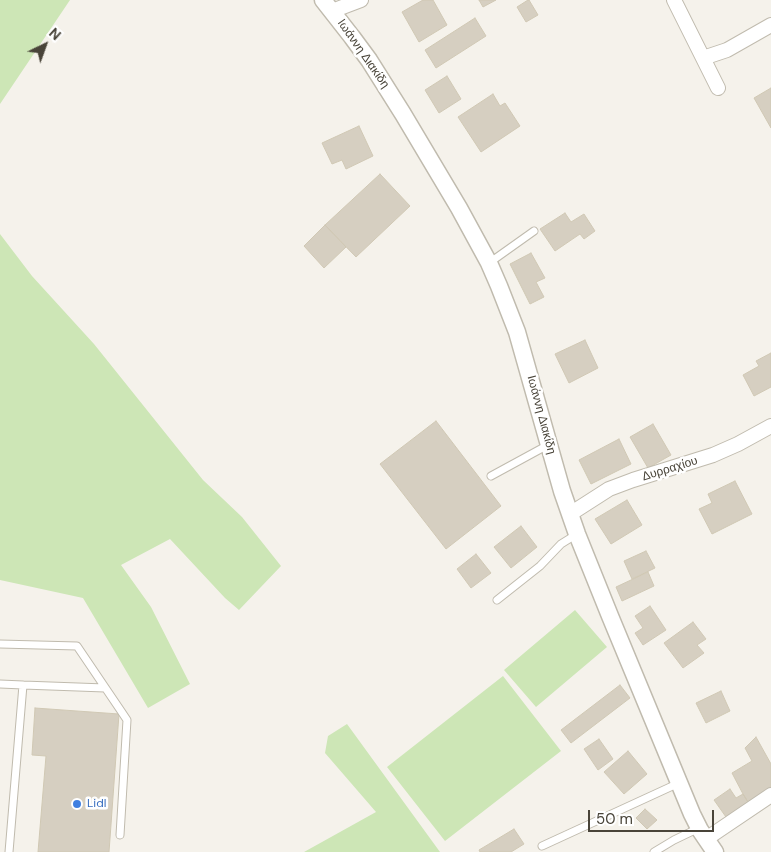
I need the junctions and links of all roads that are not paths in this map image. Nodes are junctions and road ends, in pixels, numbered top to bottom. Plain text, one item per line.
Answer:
1 (361, 0) edge
2 (674, 0) edge
3 (328, 5) edge
4 (771, 26) edge
5 (703, 58) junction
6 (718, 88) dead end
7 (534, 231) dead end
8 (489, 263) junction
9 (771, 426) edge
10 (549, 445) junction
11 (491, 476) dead end
12 (570, 514) junction
13 (577, 534) junction
14 (497, 600) dead end
15 (0, 644) edge
16 (0, 684) edge
17 (23, 685) junction
18 (105, 688) junction
19 (679, 783) junction
20 (771, 795) edge
21 (120, 835) dead end
22 (707, 840) edge
23 (542, 846) dead end
24 (8, 852) edge
25 (654, 852) edge

1 - 3 street
2 - 5 street
3 - 8 street, Ιωάννη Διακίδη
4 - 5 street
5 - 6 street
7 - 8 lane
8 - 10 street, Ιωάννη Διακίδη
9 - 12 street, Δυρραχίου
10 - 11 lane
10 - 12 street, Ιωάννη Διακίδη
12 - 13 street, Ιωάννη Διακίδη
13 - 14 lane
13 - 19 street, Ιωάννη Διακίδη
15 - 18 lane
16 - 17 lane
17 - 18 lane
17 - 24 lane
18 - 21 lane
19 - 22 street, Ιωάννη Διακίδη
19 - 23 lane
20 - 22 street
22 - 25 lane

